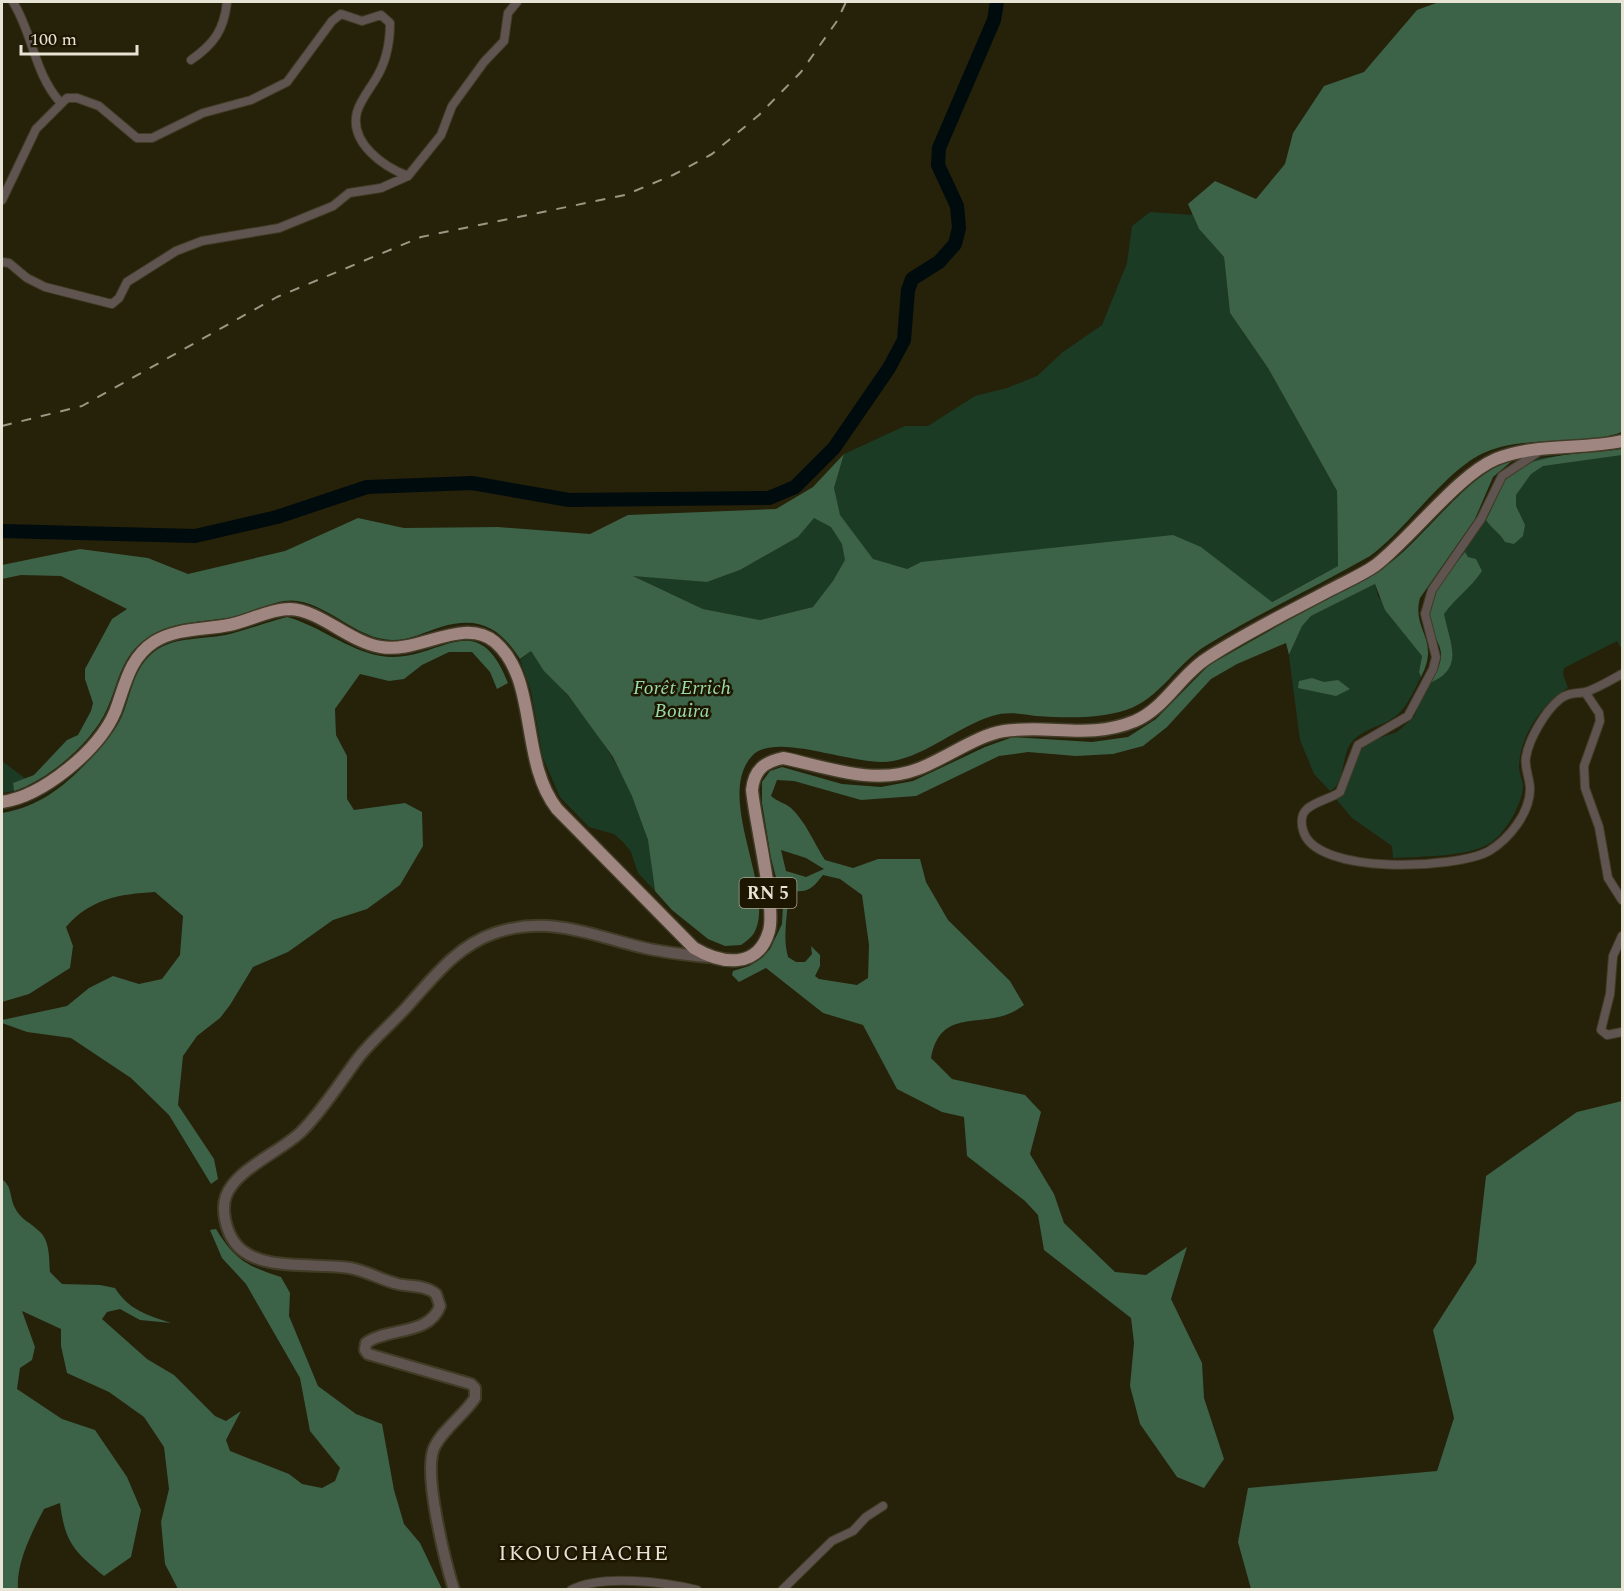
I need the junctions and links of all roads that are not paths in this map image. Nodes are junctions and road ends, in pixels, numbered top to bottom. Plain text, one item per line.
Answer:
1 (13, 2) edge
2 (227, 2) edge
3 (517, 2) edge
4 (191, 60) dead end
5 (60, 102) junction
6 (408, 176) junction
7 (2, 200) edge
8 (2, 262) edge
9 (1623, 441) edge
10 (1542, 450) junction
11 (1623, 674) edge
12 (1585, 692) junction
13 (2, 802) edge
14 (1623, 900) edge
15 (1623, 936) edge
16 (710, 957) junction
17 (1623, 1032) edge
18 (883, 1506) dead end
19 (454, 1590) edge
20 (571, 1590) edge
21 (697, 1590) edge
22 (782, 1590) edge

1 - 5 street
2 - 4 street
3 - 6 street
5 - 6 street
5 - 7 street
6 - 8 street
9 - 10 main road, RN 5
10 - 12 street
10 - 16 main road, RN 5
11 - 12 street
12 - 14 street
13 - 16 main road, RN 5
15 - 17 street
16 - 19 street
18 - 22 street
20 - 21 street

